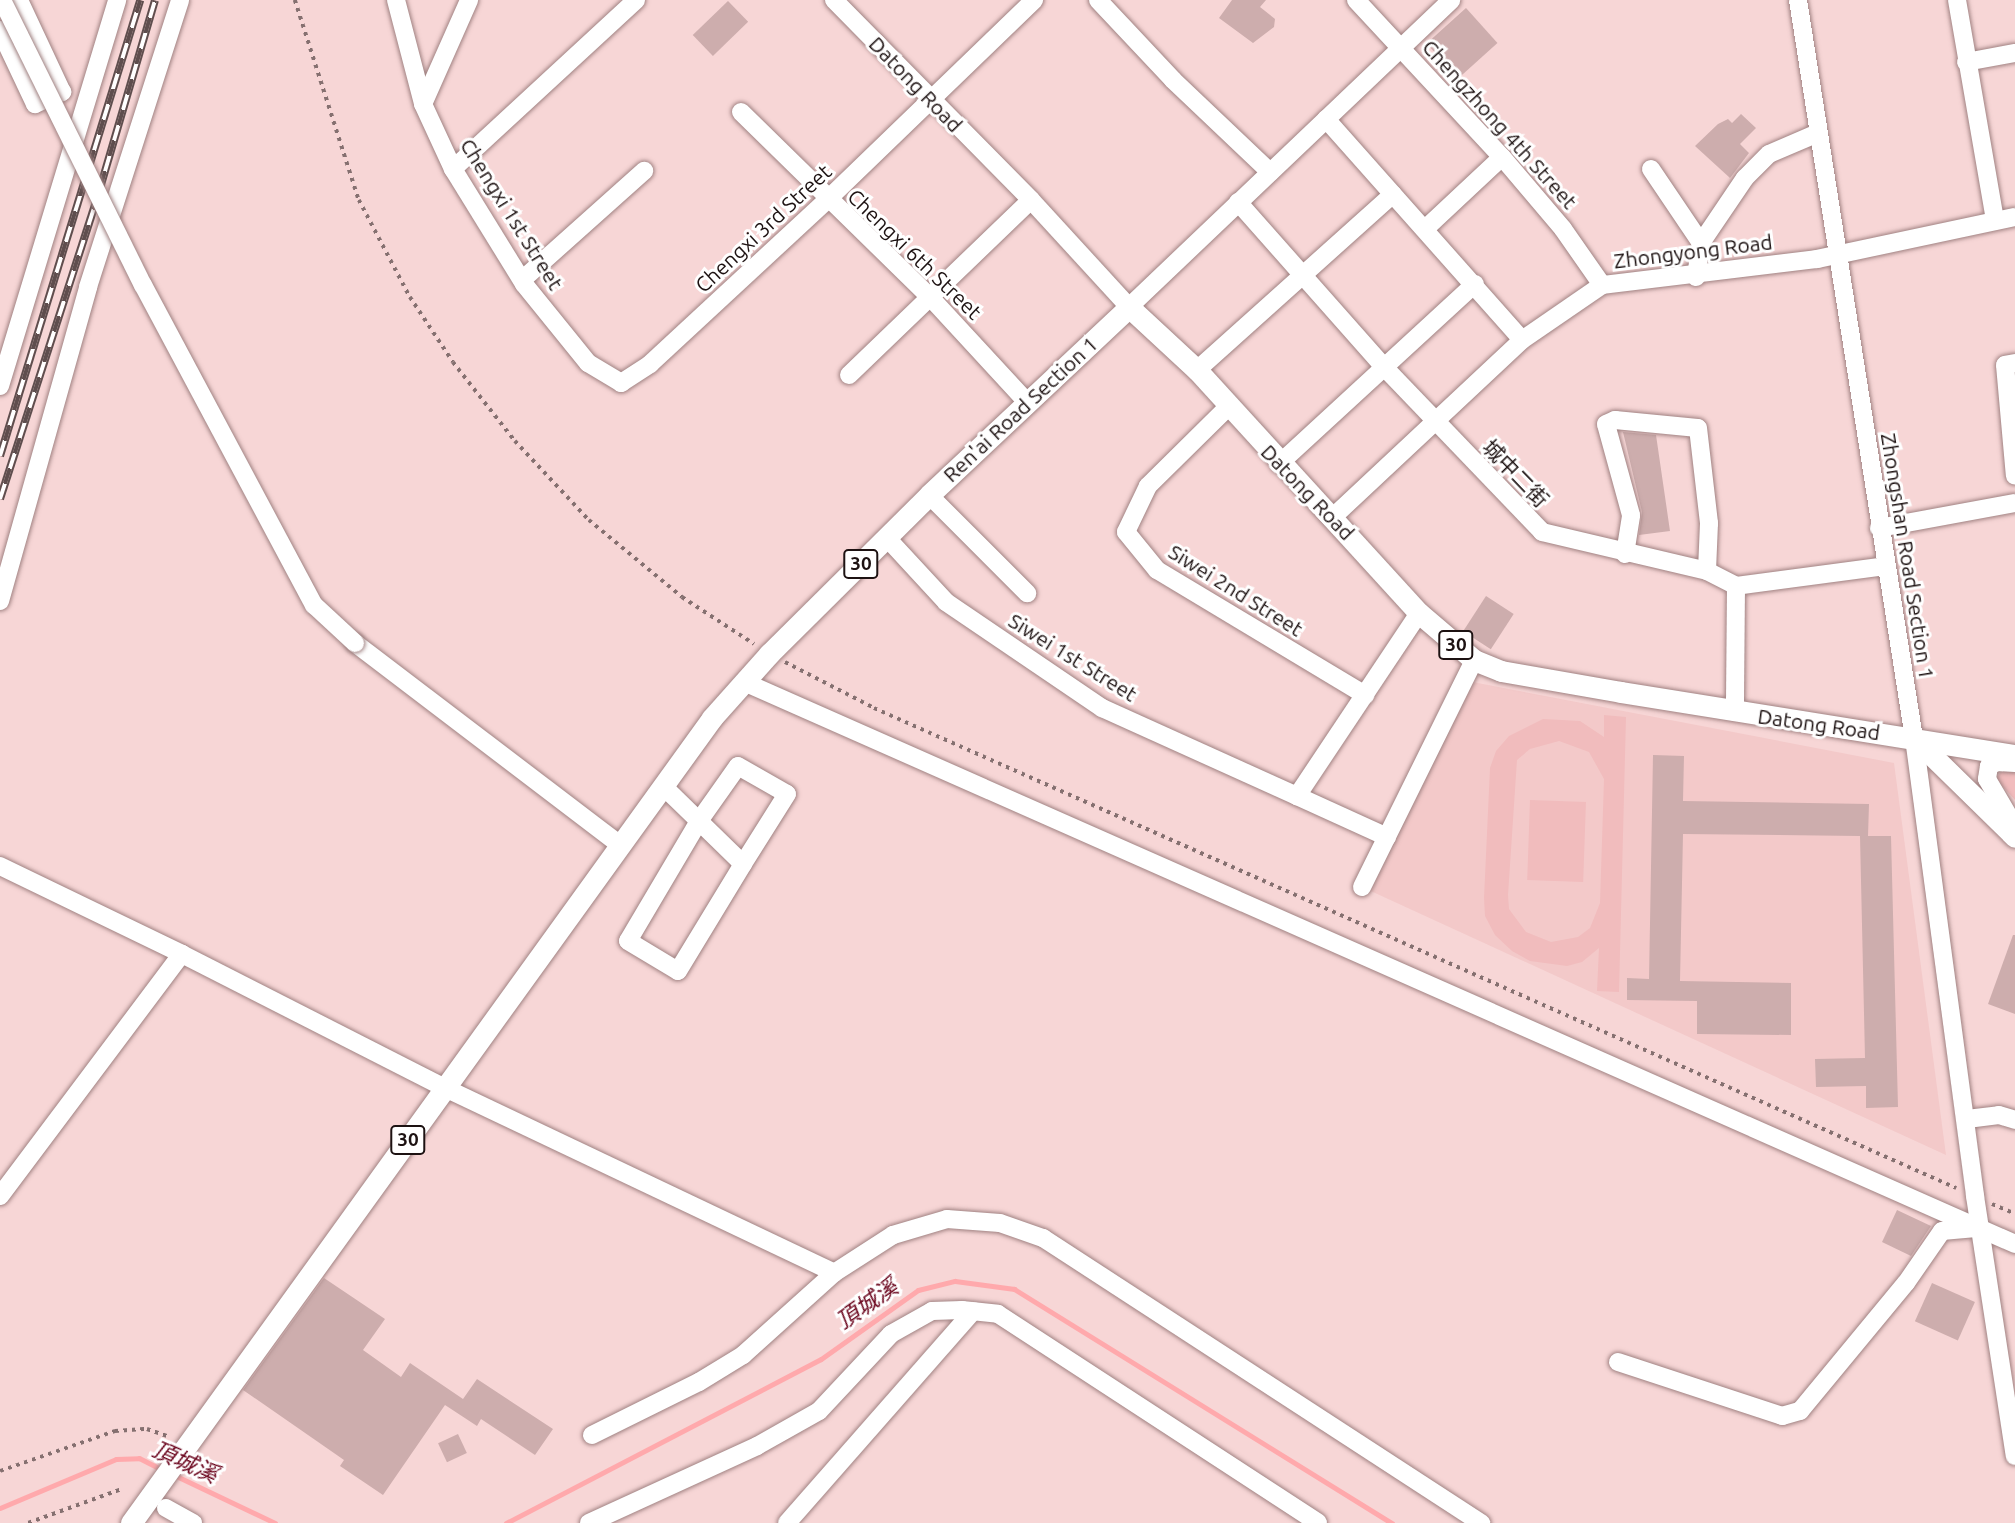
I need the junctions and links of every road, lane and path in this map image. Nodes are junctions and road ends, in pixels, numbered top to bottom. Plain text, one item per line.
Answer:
1 (2, 0) edge
2 (19, 0) edge
3 (117, 0) edge
4 (180, 0) edge
5 (295, 0) edge
6 (396, 0) edge
7 (469, 0) edge
8 (834, 0) edge
9 (1034, 0) edge
10 (1098, 0) edge
11 (1356, 0) edge
12 (1451, 0) edge
13 (1798, 0) edge
14 (1957, 0) edge
15 (632, 1) edge
16 (0, 30) edge
17 (1401, 47) junction
18 (2015, 53) edge
19 (1966, 62) junction
20 (931, 100) junction
21 (423, 104) junction
22 (741, 112) dead end
23 (1326, 119) junction
24 (1818, 133) junction
25 (1502, 157) junction
26 (453, 169) junction
27 (1651, 169) dead end
28 (644, 171) dead end
29 (1270, 172) junction
30 (1393, 194) junction
31 (827, 200) junction
32 (1031, 200) junction
33 (1238, 202) junction
34 (2015, 217) edge
35 (1995, 221) junction
36 (1425, 229) junction
37 (1701, 243) junction
38 (1837, 255) junction
39 (1301, 273) junction
40 (1696, 277) junction
41 (522, 279) junction
42 (1475, 284) junction
43 (1601, 285) junction
44 (930, 297) junction
45 (1129, 307) junction
46 (1522, 340) junction
47 (2015, 363) edge
48 (1385, 368) junction
49 (1196, 370) junction
50 (849, 375) dead end
51 (621, 383) joint
52 (0, 386) edge
53 (1026, 401) junction
54 (1229, 406) junction
55 (1436, 420) junction
56 (1279, 464) junction
57 (2015, 475) edge
58 (929, 495) junction
59 (2015, 503) edge
60 (1333, 517) junction
61 (1879, 528) junction
62 (887, 538) junction
63 (1625, 554) junction
64 (1886, 566) junction
65 (1707, 571) junction
66 (1736, 586) junction
67 (1027, 593) dead end
68 (0, 601) edge
69 (1419, 613) junction
70 (769, 654) junction
71 (1474, 660) junction
72 (744, 682) junction
73 (1365, 695) junction
74 (1735, 712) junction
75 (1914, 738) junction
76 (2015, 755) edge
77 (2015, 763) edge
78 (663, 786) junction
79 (1297, 796) junction
80 (699, 821) junction
81 (2015, 827) edge
82 (1387, 837) junction
83 (2015, 837) edge
84 (620, 845) junction
85 (743, 864) junction
86 (0, 866) edge
87 (1362, 887) dead end
88 (182, 954) junction
89 (445, 1088) junction
90 (1967, 1119) junction
91 (2015, 1120) edge
92 (0, 1196) edge
93 (1975, 1196) junction
94 (1980, 1228) junction
95 (2015, 1244) edge
96 (834, 1273) junction
97 (973, 1311) junction
98 (1618, 1362) dead end
99 (592, 1435) dead end
100 (170, 1437) dead end
101 (2015, 1456) edge
102 (0, 1471) edge
103 (122, 1489) dead end
104 (166, 1508) dead end
105 (134, 1518) edge
106 (28, 1523) edge
107 (193, 1523) edge
108 (589, 1523) edge
109 (788, 1523) edge
110 (1318, 1523) edge
111 (1481, 1523) edge

1 - 84 street, bridge
2 - 16 street
3 - 52 street
4 - 68 street
5 - 70 path
6 - 21 street, Chengxi 1st Street
7 - 21 street
8 - 20 street, Datong Road
9 - 20 street, Chengxi 3rd Street
10 - 29 street
11 - 17 street, Chengzhong 4th Street
12 - 17 street, Ren'ai Road Section 1
13 - 24 street, Zhongshan Road Section 1
14 - 19 street
15 - 26 street
17 - 23 street, Ren'ai Road Section 1
17 - 25 street, Chengzhong 4th Street
18 - 19 street
19 - 35 street
20 - 31 street, Chengxi 3rd Street
20 - 32 street, Datong Road
21 - 26 street, Chengxi 1st Street
22 - 31 street, Chengxi 6th Street
23 - 29 street, Ren'ai Road Section 1
23 - 30 street
24 - 37 street
24 - 38 street, Zhongshan Road Section 1
25 - 36 street
25 - 43 street, Chengzhong 4th Street
26 - 41 street, Chengxi 1st Street
27 - 37 street
28 - 41 street
29 - 33 street, Ren'ai Road Section 1
30 - 36 street
30 - 39 street
31 - 44 street, Chengxi 6th Street
31 - 51 street, Chengxi 3rd Street
32 - 44 street
32 - 45 street, Datong Road
33 - 39 street, 城中二街
33 - 45 street, Ren'ai Road Section 1
34 - 35 street, Zhongyong Road
35 - 38 street, Zhongyong Road
36 - 42 street
37 - 40 street
38 - 40 street, Zhongyong Road
38 - 61 street, Zhongshan Road Section 1
39 - 48 street, 城中二街
39 - 49 street
40 - 43 street, Zhongyong Road
41 - 51 street, Chengxi 1st Street
42 - 46 street
42 - 48 street
43 - 46 street, Zhongyong Road
44 - 50 street
44 - 53 street, Chengxi 6th Street
45 - 49 main road, Datong Road / 30
45 - 53 main road, Ren'ai Road Section 1 / 30
46 - 55 street, Zhongyong Road
47 - 57 street
48 - 55 street, 城中二街
48 - 56 street
49 - 54 main road, Datong Road / 30
53 - 58 main road, Ren'ai Road Section 1 / 30
54 - 56 main road, Datong Road / 30
54 - 73 street, Siwei 2nd Street
55 - 60 street, Zhongyong Road
55 - 63 street, 城中二街
56 - 60 main road, Datong Road / 30
58 - 62 main road, Ren'ai Road Section 1 / 30
58 - 67 street
59 - 61 street
60 - 69 main road, Datong Road / 30
61 - 64 street, Zhongshan Road Section 1
62 - 70 main road, Ren'ai Road Section 1 / 30
62 - 79 street, Siwei 1st Street
63 - 65 street, 城中二街
63 - 65 street
64 - 66 street
64 - 75 street, Zhongshan Road Section 1
65 - 66 street, 城中二街
66 - 74 street
69 - 71 main road, Datong Road / 30
69 - 73 street
70 - 72 main road, Ren'ai Road Section 1 / 30
70 - 93 path
71 - 74 main road, Datong Road / 30
71 - 82 street
72 - 78 main road, Ren'ai Road Section 1 / 30
72 - 94 street
73 - 79 street
74 - 75 main road, Datong Road / 30
75 - 76 main road, 30
75 - 83 main road
75 - 90 street, Zhongshan Road Section 1
77 - 81 street
78 - 80 street
78 - 84 main road, Ren'ai Road Section 1 / 30
79 - 82 street, Siwei 1st Street
80 - 85 street
80 - 85 street
80 - 85 street
82 - 87 street
84 - 89 main road, 30
86 - 88 street
88 - 89 street
88 - 92 street
89 - 96 street
89 - 105 main road, 30
90 - 91 street
90 - 93 street, Zhongshan Road Section 1
93 - 94 street, Zhongshan Road Section 1
94 - 95 street
94 - 98 street
94 - 101 street, Zhongshan Road Section 1
96 - 99 street
96 - 111 street
97 - 108 street
97 - 109 street
97 - 110 street
100 - 102 path
103 - 106 path
104 - 107 street

